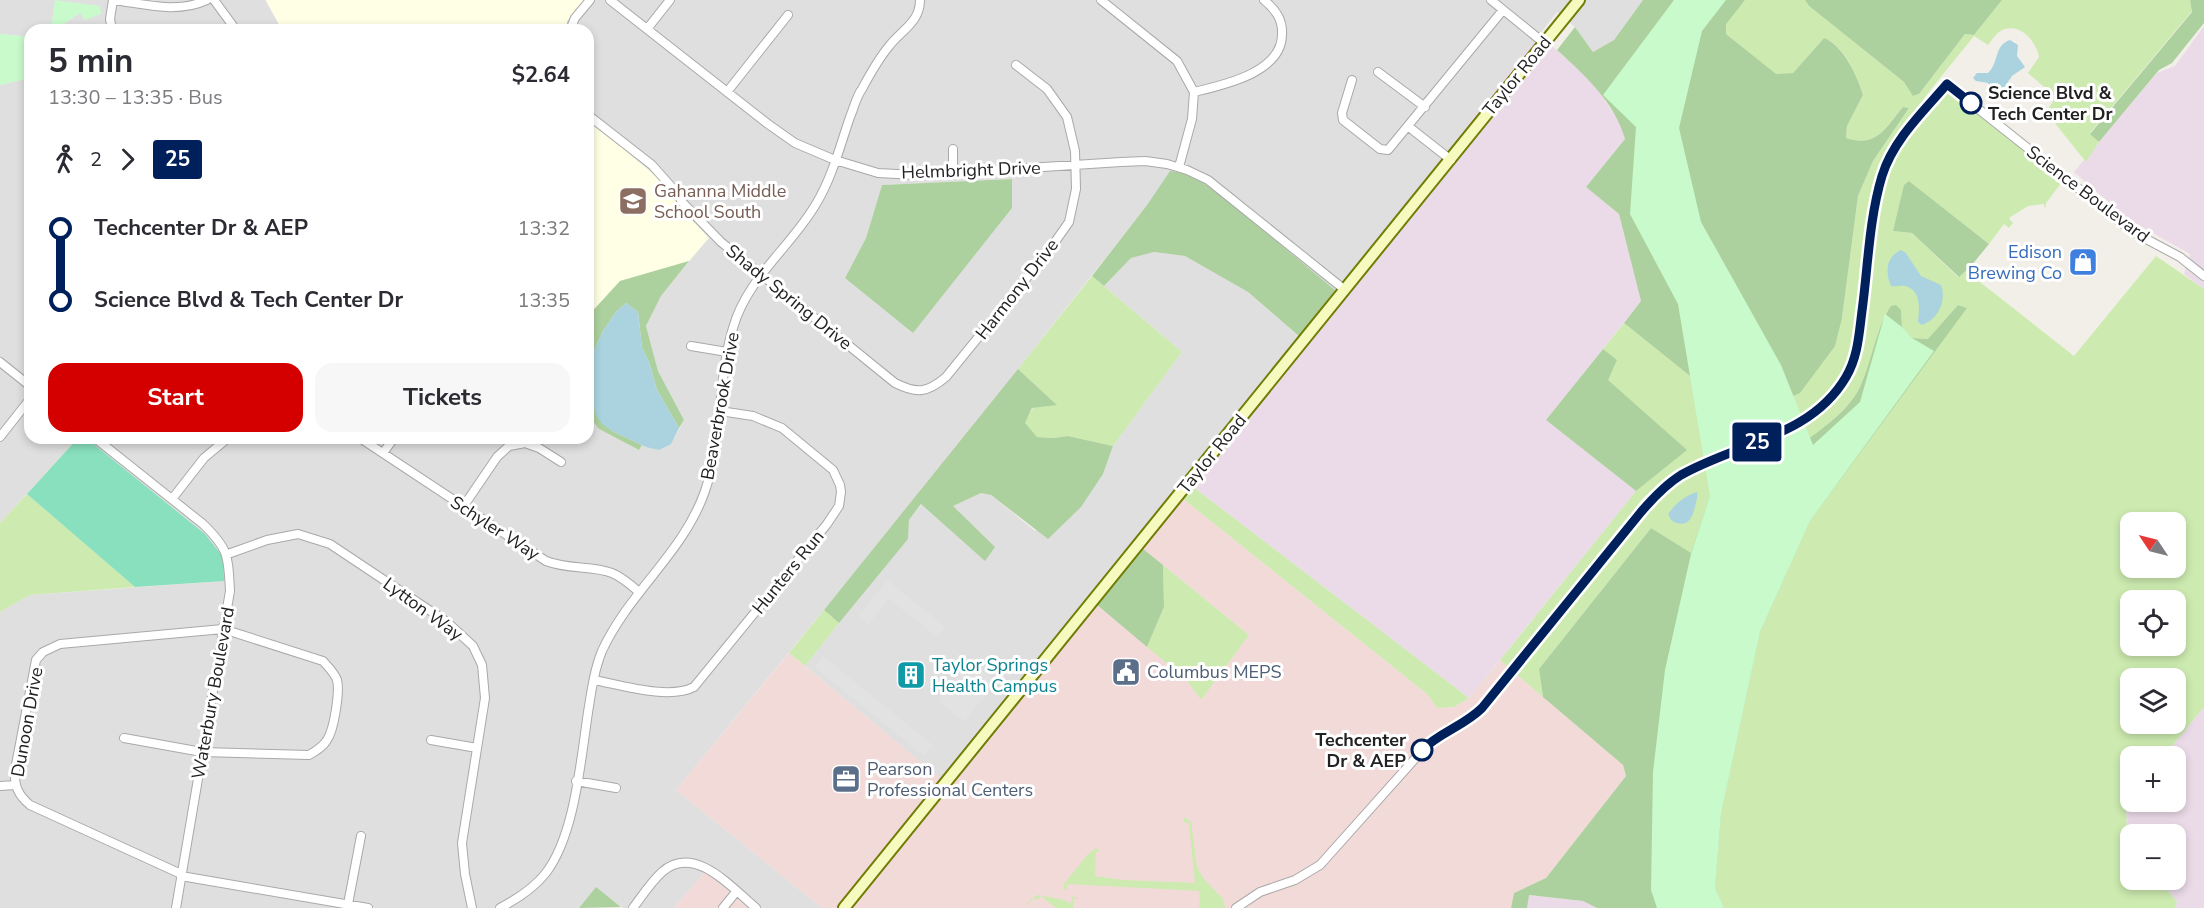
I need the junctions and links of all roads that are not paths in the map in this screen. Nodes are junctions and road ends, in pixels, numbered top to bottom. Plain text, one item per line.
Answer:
1 (113, 0) edge
2 (207, 0) edge
3 (214, 0) edge
4 (590, 0) edge
5 (610, 0) edge
6 (670, 0) edge
7 (1101, 0) edge
8 (1264, 0) edge
9 (1579, 0) edge
10 (920, 1) edge
11 (1497, 4) edge
12 (788, 15) dead end
13 (111, 24) edge
14 (232, 24) edge
15 (572, 24) edge
16 (647, 29) junction
17 (1544, 43) junction
18 (1016, 65) dead end
19 (1378, 72) dead end
20 (1352, 80) dead end
21 (728, 92) junction
22 (1194, 92) junction
23 (1425, 107) junction
24 (594, 119) edge
25 (1409, 127) junction
26 (953, 149) dead end
27 (1450, 159) junction
28 (835, 160) junction
29 (1076, 165) junction
30 (1179, 167) junction
31 (953, 172) junction
32 (761, 274) junction
33 (2204, 276) edge
34 (1345, 290) junction
35 (691, 346) dead end
36 (727, 352) junction
37 (0, 362) edge
38 (24, 381) edge
39 (921, 391) joint
40 (24, 407) edge
41 (720, 411) junction
42 (0, 437) edge
43 (102, 444) edge
44 (221, 444) edge
45 (369, 444) edge
46 (390, 444) edge
47 (514, 444) edge
48 (532, 444) edge
49 (383, 453) junction
50 (561, 462) dead end
51 (172, 500) junction
52 (463, 507) junction
53 (228, 554) junction
54 (639, 592) junction
55 (223, 629) junction
56 (594, 680) junction
57 (124, 738) dead end
58 (431, 740) dead end
59 (477, 748) junction
60 (202, 752) junction
61 (576, 781) junction
62 (16, 784) junction
63 (0, 786) edge
64 (616, 788) dead end
65 (361, 836) dead end
66 (181, 875) junction
67 (736, 892) junction
68 (348, 904) junction
69 (176, 908) edge
70 (368, 908) edge
71 (472, 908) edge
72 (500, 908) edge
73 (633, 908) edge
74 (723, 908) edge
75 (756, 908) edge
76 (844, 908) edge
77 (1236, 908) edge

1 - 2 street
1 - 13 street
3 - 14 street
4 - 15 street
5 - 16 street, Helmbright Drive
6 - 16 street
7 - 22 street
8 - 22 street
9 - 17 main road, Taylor Road
10 - 28 street, Beaverbrook Drive
11 - 17 street
11 - 23 street
12 - 21 street
16 - 21 street, Helmbright Drive
17 - 27 main road, Taylor Road
18 - 29 street, Harmony Drive
19 - 23 street
20 - 25 street
21 - 28 street, Helmbright Drive
22 - 30 street
23 - 25 street
24 - 32 street, Shady Spring Drive
25 - 27 street
26 - 31 street
27 - 34 main road, Taylor Road
28 - 31 street, Helmbright Drive
28 - 32 street, Beaverbrook Drive
29 - 30 street, Helmbright Drive
29 - 31 street, Helmbright Drive
29 - 39 street, Harmony Drive
30 - 34 street, Helmbright Drive
32 - 36 street, Beaverbrook Drive
32 - 39 street, Shady Spring Drive
33 - 77 street, Science Boulevard
34 - 76 main road, Taylor Road
35 - 36 street
36 - 41 street, Beaverbrook Drive
37 - 38 street
40 - 42 street
41 - 54 street, Beaverbrook Drive
41 - 56 street, Hunters Run
43 - 51 street
44 - 51 street
45 - 49 street, Schyler Way
46 - 49 street
47 - 52 street
48 - 50 street
49 - 52 street, Schyler Way
51 - 53 street
52 - 54 street, Schyler Way
53 - 55 street, Waterbury Boulevard
53 - 59 street, Lytton Way
54 - 56 street, Beaverbrook Drive
55 - 60 street, Waterbury Boulevard
55 - 60 street
55 - 62 street, Dunoon Drive
56 - 61 street, Beaverbrook Drive
57 - 60 street
58 - 59 street
59 - 71 street, Lytton Way
60 - 66 street, Waterbury Boulevard
61 - 64 street
61 - 72 street, Beaverbrook Drive
62 - 63 street
62 - 66 street, Dunoon Drive
65 - 68 street
66 - 68 street
66 - 69 street, Waterbury Boulevard
67 - 73 street
67 - 74 street
67 - 75 street
68 - 70 street

